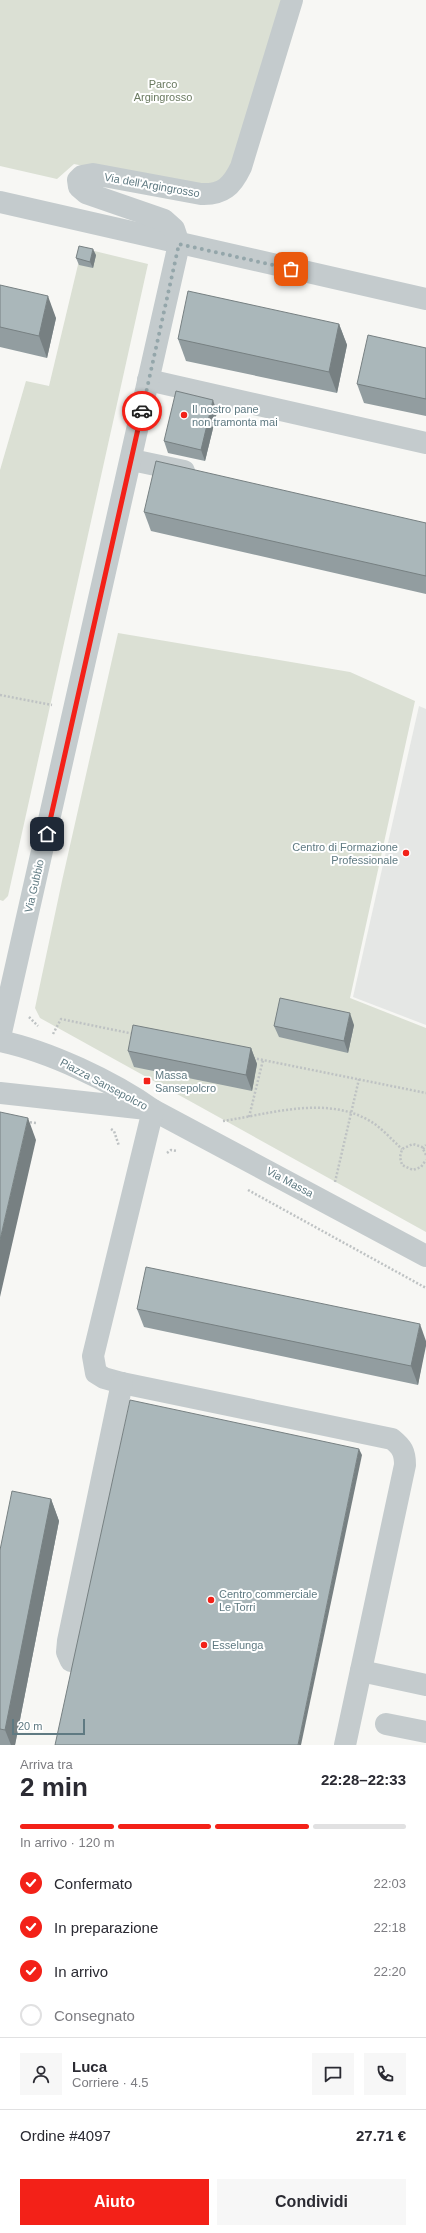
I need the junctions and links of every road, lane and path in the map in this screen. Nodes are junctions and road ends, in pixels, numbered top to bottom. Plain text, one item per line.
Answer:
1 (292, 0) edge
2 (0, 202) edge
3 (179, 244) junction
4 (426, 299) edge
5 (148, 380) junction
6 (426, 443) edge
7 (132, 460) junction
8 (200, 475) edge
9 (0, 695) edge
10 (54, 706) dead end
11 (26, 1011) dead end
12 (42, 1028) dead end
13 (47, 1031) dead end
14 (53, 1034) junction
15 (138, 1035) edge
16 (0, 1037) edge
17 (59, 1038) dead end
18 (0, 1041) edge
19 (247, 1057) edge
20 (263, 1060) junction
21 (359, 1079) junction
22 (0, 1093) edge
23 (426, 1093) edge
24 (152, 1110) junction
25 (352, 1112) junction
26 (249, 1117) junction
27 (21, 1122) edge
28 (44, 1123) dead end
29 (107, 1127) dead end
30 (207, 1128) junction
31 (426, 1145) edge
32 (402, 1149) junction
33 (423, 1149) junction
34 (120, 1150) dead end
35 (179, 1151) dead end
36 (426, 1155) edge
37 (162, 1157) dead end
38 (425, 1161) edge
39 (426, 1168) edge
40 (336, 1178) dead end
41 (244, 1188) dead end
42 (426, 1256) edge
43 (426, 1288) edge
44 (122, 1383) junction
45 (71, 1661) dead end
46 (361, 1671) junction
47 (426, 1685) edge
48 (386, 1724) dead end
49 (426, 1732) edge
50 (345, 1745) edge

1 - 3 street, Via dell'Argingrosso
2 - 3 street
3 - 4 street
3 - 5 street, Via Gubbio
5 - 6 street
5 - 7 street, Via Gubbio
7 - 8 street
7 - 16 street, Via Gubbio
9 - 10 path
11 - 12 path
13 - 14 path
14 - 15 path
14 - 17 path
18 - 24 street, Piazza Sansepolcro
19 - 20 path
20 - 21 path
20 - 26 path
21 - 23 path
21 - 25 path
22 - 24 street, Piazza Sansepolcro
24 - 30 street, Via Massa
24 - 44 street
25 - 26 path
25 - 32 path
25 - 40 path
26 - 30 path
27 - 28 path
29 - 34 path
30 - 42 street, Via Massa
31 - 33 path
32 - 33 path
32 - 38 path
33 - 36 path
35 - 37 path
38 - 39 path
41 - 43 path
44 - 45 street
44 - 46 street
46 - 47 street
46 - 50 street
48 - 49 street

